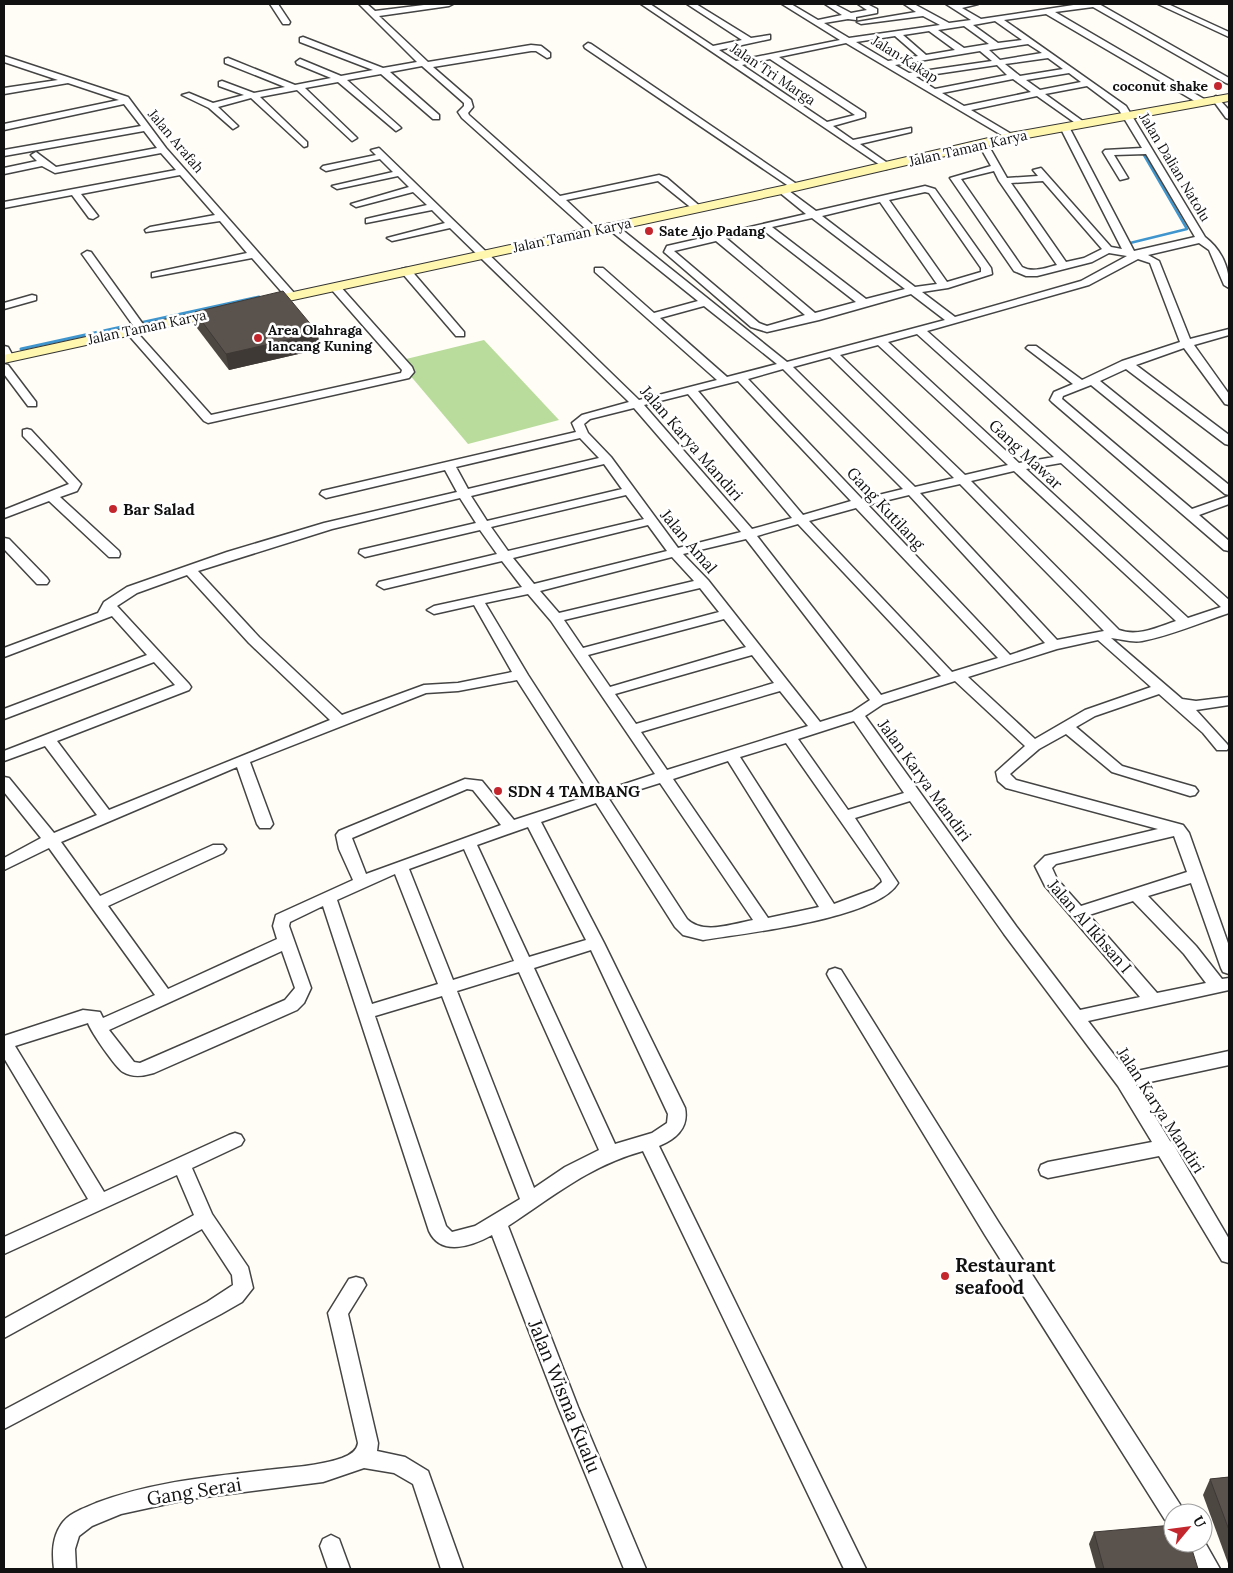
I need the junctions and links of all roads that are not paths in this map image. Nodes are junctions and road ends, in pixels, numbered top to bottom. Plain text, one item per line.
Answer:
1 (285, 4) edge
2 (363, 4) edge
3 (449, 4) edge
4 (645, 4) edge
5 (691, 4) edge
6 (786, 4) edge
7 (829, 4) edge
8 (862, 4) edge
9 (908, 4) edge
10 (974, 4) edge
11 (1094, 4) edge
12 (1162, 4) edge
13 (275, 5) edge
14 (952, 5) edge
15 (700, 10) junction
16 (874, 11) junction
17 (1047, 11) junction
18 (924, 13) junction
19 (372, 14) junction
20 (673, 15) junction
21 (848, 16) junction
22 (888, 18) junction
23 (996, 18) junction
24 (979, 20) junction
25 (286, 22) dead end
26 (818, 22) junction
27 (861, 22) junction
28 (964, 23) junction
29 (948, 26) junction
30 (931, 29) junction
31 (896, 33) junction
32 (883, 35) junction
33 (1229, 35) edge
34 (767, 37) dead end
35 (302, 40) dead end
36 (850, 40) junction
37 (750, 41) junction
38 (1030, 42) junction
39 (588, 46) dead end
40 (998, 47) junction
41 (982, 48) junction
42 (710, 49) junction
43 (962, 51) junction
44 (547, 55) dead end
45 (1049, 55) junction
46 (771, 56) junction
47 (924, 57) junction
48 (4, 59) edge
49 (228, 61) dead end
50 (300, 62) dead end
51 (997, 63) junction
52 (426, 64) junction
53 (734, 64) junction
54 (886, 64) junction
55 (1070, 70) junction
56 (383, 71) junction
57 (907, 76) junction
58 (1015, 78) junction
59 (340, 79) junction
60 (69, 80) junction
61 (1229, 81) edge
62 (1088, 83) junction
63 (222, 84) dead end
64 (296, 86) junction
65 (4, 91) edge
66 (934, 92) junction
67 (1038, 94) junction
68 (186, 95) dead end
69 (254, 95) junction
70 (1229, 96) edge
71 (1216, 98) junction
72 (126, 101) junction
73 (1201, 101) junction
74 (212, 106) junction
75 (962, 109) junction
76 (1127, 114) junction
77 (1229, 116) edge
78 (436, 117) dead end
79 (1081, 124) junction
80 (825, 125) junction
81 (233, 126) dead end
82 (4, 127) edge
83 (1065, 127) junction
84 (146, 128) junction
85 (396, 128) dead end
86 (908, 130) dead end
87 (1010, 137) junction
88 (352, 138) dead end
89 (852, 143) junction
90 (304, 144) dead end
91 (984, 145) junction
92 (30, 148) junction
93 (163, 150) junction
94 (1149, 151) junction
95 (4, 153) edge
96 (43, 163) junction
97 (886, 166) junction
98 (997, 167) junction
99 (326, 168) dead end
100 (1038, 170) dead end
101 (4, 171) edge
102 (183, 172) junction
103 (400, 173) junction
104 (1046, 178) junction
105 (1123, 178) dead end
106 (1004, 181) junction
107 (337, 186) dead end
108 (796, 187) junction
109 (416, 188) junction
110 (782, 190) junction
111 (74, 191) junction
112 (882, 198) junction
113 (558, 199) junction
114 (356, 204) dead end
115 (4, 205) edge
116 (435, 206) junction
117 (697, 208) junction
118 (815, 214) junction
119 (93, 216) dead end
120 (223, 217) junction
121 (370, 221) dead end
122 (454, 224) junction
123 (611, 226) junction
124 (764, 226) junction
125 (150, 230) dead end
126 (594, 230) junction
127 (717, 236) junction
128 (392, 238) dead end
129 (1201, 239) junction
130 (1108, 250) junction
131 (87, 254) dead end
132 (256, 254) junction
133 (485, 254) junction
134 (1134, 254) junction
135 (1064, 267) junction
136 (599, 270) dead end
137 (406, 271) junction
138 (156, 275) dead end
139 (1229, 285) edge
140 (335, 286) junction
141 (944, 286) junction
142 (913, 290) junction
143 (291, 296) junction
144 (32, 298) dead end
145 (706, 302) junction
146 (866, 304) junction
147 (4, 306) edge
148 (651, 317) junction
149 (815, 318) junction
150 (953, 321) junction
151 (136, 330) junction
152 (1229, 332) edge
153 (921, 333) junction
154 (460, 334) dead end
155 (880, 341) junction
156 (1186, 342) junction
157 (1032, 348) dead end
158 (833, 354) junction
159 (5, 358) edge
160 (1126, 363) junction
161 (786, 366) junction
162 (741, 378) junction
163 (726, 382) junction
164 (1086, 382) junction
165 (692, 391) junction
166 (1229, 402) edge
167 (32, 404) dead end
168 (637, 404) junction
169 (1229, 427) edge
170 (1214, 430) junction
171 (27, 433) dead end
172 (583, 434) junction
173 (1229, 441) edge
174 (1062, 459) junction
175 (607, 460) junction
176 (449, 466) junction
177 (1016, 467) junction
178 (962, 479) junction
179 (628, 491) junction
180 (912, 491) junction
181 (1229, 491) edge
182 (326, 494) dead end
183 (465, 494) junction
184 (51, 496) junction
185 (1229, 500) edge
186 (859, 503) junction
187 (4, 514) edge
188 (1190, 514) junction
189 (802, 520) junction
190 (651, 521) junction
191 (484, 526) junction
192 (749, 534) junction
193 (4, 542) edge
194 (1229, 547) edge
195 (675, 552) junction
196 (114, 554) dead end
197 (365, 554) dead end
198 (506, 556) junction
199 (189, 570) junction
200 (42, 580) dead end
201 (703, 583) junction
202 (384, 585) dead end
203 (531, 589) junction
204 (477, 600) junction
205 (109, 604) junction
206 (1229, 608) edge
207 (434, 610) dead end
208 (728, 614) junction
209 (556, 618) junction
210 (1186, 623) junction
211 (1108, 635) junction
212 (1054, 645) junction
213 (756, 649) junction
214 (4, 653) edge
215 (580, 653) junction
216 (157, 656) junction
217 (1007, 660) junction
218 (521, 675) junction
219 (953, 677) junction
220 (784, 685) junction
221 (1160, 689) junction
222 (606, 692) junction
223 (878, 701) junction
224 (1229, 701) edge
225 (1179, 703) junction
226 (4, 714) edge
227 (857, 715) junction
228 (341, 722) junction
229 (1067, 727) junction
230 (817, 728) junction
231 (632, 730) junction
232 (789, 737) junction
233 (48, 739) junction
234 (1034, 746) junction
235 (1222, 747) dead end
236 (731, 755) junction
237 (4, 756) edge
238 (242, 760) junction
239 (664, 776) junction
240 (4, 782) edge
241 (1190, 791) dead end
242 (914, 795) junction
243 (600, 796) junction
244 (845, 816) junction
245 (107, 817) junction
246 (532, 820) junction
247 (265, 824) dead end
248 (511, 827) junction
249 (1178, 830) junction
250 (51, 840) junction
251 (468, 842) junction
252 (218, 849) dead end
253 (4, 865) edge
254 (400, 866) junction
255 (1197, 875) junction
256 (362, 883) junction
257 (1136, 894) junction
258 (328, 898) junction
259 (97, 904) junction
260 (829, 910) junction
261 (1078, 913) junction
262 (764, 924) junction
263 (288, 941) junction
264 (596, 943) junction
265 (524, 965) junction
266 (1229, 968) edge
267 (835, 974) dead end
268 (1223, 985) edge
269 (449, 987) junction
270 (166, 998) junction
271 (1153, 1000) junction
272 (367, 1012) junction
273 (1076, 1017) junction
274 (98, 1028) junction
275 (4, 1043) edge
276 (1229, 1058) edge
277 (1124, 1081) junction
278 (235, 1140) dead end
279 (648, 1142) junction
280 (1166, 1146) junction
281 (610, 1153) junction
282 (181, 1164) junction
283 (1048, 1170) dead end
284 (530, 1201) junction
285 (100, 1202) junction
286 (205, 1218) junction
287 (496, 1222) junction
288 (4, 1246) edge
289 (1229, 1255) edge
290 (356, 1285) dead end
291 (4, 1329) edge
292 (4, 1420) edge
293 (362, 1458) junction
294 (1167, 1503) edge
295 (331, 1546) dead end
296 (1199, 1553) edge
297 (65, 1569) edge
298 (339, 1569) edge
299 (452, 1569) edge
300 (635, 1569) edge
301 (854, 1569) edge
302 (1209, 1569) edge

1 - 13 street
2 - 19 street
3 - 19 street
4 - 20 street, Jalan Tri Marga
5 - 15 street
6 - 26 street, Jalan Kakap
7 - 21 street
8 - 16 street
9 - 18 street
10 - 14 street
11 - 17 street
11 - 61 street
12 - 33 street
13 - 25 street
14 - 24 street
15 - 20 street
15 - 37 street
16 - 21 street
16 - 22 street
17 - 23 street
17 - 73 street
18 - 22 street
18 - 29 street
19 - 52 street
20 - 42 street, Jalan Tri Marga
21 - 26 street
21 - 27 street
22 - 27 street
23 - 24 street
23 - 38 street, Jalan Dalian Natolu
24 - 28 street
26 - 36 street, Jalan Kakap
27 - 32 street
28 - 29 street
28 - 40 street
29 - 30 street
30 - 31 street
30 - 43 street
31 - 32 street
31 - 47 street
32 - 36 street
34 - 37 street
35 - 56 street
36 - 46 street
36 - 54 street, Jalan Kakap
37 - 42 street
38 - 40 street
38 - 45 street, Jalan Dalian Natolu
39 - 108 street
40 - 41 street
41 - 43 street
41 - 51 street
42 - 53 street, Jalan Tri Marga
43 - 47 street
44 - 52 street
45 - 51 street
45 - 55 street, Jalan Dalian Natolu
46 - 53 street
46 - 80 street
47 - 54 street
48 - 60 street, Jalan Arafah
49 - 64 street
50 - 59 street
51 - 57 street
51 - 58 street
52 - 56 street
52 - 113 street
53 - 80 street, Jalan Tri Marga
54 - 57 street, Jalan Kakap
55 - 58 street
55 - 62 street, Jalan Dalian Natolu
56 - 59 street
56 - 78 street
57 - 66 street, Jalan Kakap
58 - 66 street
58 - 67 street
59 - 64 street
59 - 85 street
60 - 65 street
60 - 72 street, Jalan Arafah
62 - 67 street
62 - 76 street, Jalan Dalian Natolu
63 - 69 street
64 - 69 street
64 - 88 street
66 - 75 street, Jalan Kakap
67 - 75 street
67 - 79 street
68 - 74 street
69 - 74 street
69 - 90 street
70 - 71 street, Jalan Taman Karya
71 - 73 street, Jalan Taman Karya
71 - 77 street
72 - 82 street
72 - 84 street, Jalan Arafah
73 - 76 street, Jalan Taman Karya
74 - 81 street
75 - 87 street, Jalan Kakap
76 - 79 street, Jalan Taman Karya
76 - 94 street, Jalan Dalian Natolu
79 - 83 street, Jalan Taman Karya
80 - 89 street, Jalan Tri Marga
83 - 87 street, Jalan Taman Karya
83 - 134 street
84 - 92 street
84 - 93 street, Jalan Arafah
86 - 89 street
87 - 91 street, Jalan Taman Karya
89 - 97 street, Jalan Tri Marga
91 - 97 street, Jalan Taman Karya
91 - 98 street
92 - 95 street
92 - 96 street
93 - 96 street
93 - 102 street, Jalan Arafah
94 - 105 street
94 - 129 street, Jalan Dalian Natolu
96 - 101 street
97 - 108 street, Jalan Taman Karya
98 - 106 street
98 - 135 street
99 - 103 street, Jalan Karya Mandiri
100 - 104 street
102 - 111 street
102 - 120 street, Jalan Arafah
103 - 107 street
103 - 109 street, Jalan Karya Mandiri
104 - 106 street
104 - 130 street
106 - 135 street
108 - 110 street, Jalan Taman Karya
109 - 114 street
109 - 116 street, Jalan Karya Mandiri
110 - 117 street, Jalan Taman Karya
110 - 118 street
111 - 115 street
111 - 119 street
112 - 118 street
112 - 141 street
112 - 141 street
113 - 117 street
113 - 126 street
116 - 121 street
116 - 122 street, Jalan Karya Mandiri
117 - 123 street, Jalan Taman Karya
118 - 124 street
118 - 142 street
120 - 125 street
120 - 132 street, Jalan Arafah
122 - 128 street
122 - 133 street, Jalan Karya Mandiri
123 - 126 street, Jalan Taman Karya
123 - 145 street
124 - 127 street
124 - 146 street
126 - 133 street, Jalan Taman Karya
127 - 149 street
127 - 149 street
129 - 134 street
129 - 139 street, Jalan Dalian Natolu
130 - 134 street
130 - 135 street
131 - 151 street
132 - 138 street
132 - 143 street, Jalan Arafah
133 - 137 street, Jalan Taman Karya
133 - 168 street, Jalan Karya Mandiri
134 - 150 street
134 - 156 street
136 - 148 street
137 - 140 street, Jalan Taman Karya
137 - 154 street
140 - 143 street, Jalan Taman Karya
140 - 151 street
141 - 142 street
142 - 146 street
142 - 150 street
143 - 151 street, Jalan Taman Karya
144 - 147 street
145 - 148 street
145 - 161 street
146 - 149 street
148 - 163 street
150 - 153 street
151 - 159 street, Jalan Taman Karya
152 - 156 street
153 - 155 street
153 - 174 street
155 - 158 street
155 - 177 street, Gang Mawar
156 - 160 street
156 - 166 street
157 - 164 street
158 - 161 street
158 - 178 street
159 - 167 street
160 - 164 street
160 - 170 street
161 - 162 street
161 - 180 street
162 - 163 street
162 - 186 street, Gang Kutilang
163 - 165 street
164 - 181 street
164 - 188 street
165 - 168 street
165 - 189 street
168 - 172 street
168 - 192 street, Jalan Karya Mandiri
169 - 170 street
170 - 173 street
171 - 184 street
172 - 175 street, Jalan Amal
172 - 176 street
174 - 177 street
174 - 206 street
175 - 179 street, Jalan Amal
175 - 183 street
176 - 182 street
176 - 183 street
177 - 178 street
177 - 210 street, Gang Mawar
178 - 180 street
178 - 211 street
179 - 190 street, Jalan Amal
179 - 191 street
180 - 186 street
180 - 212 street
183 - 191 street
183 - 199 street
184 - 187 street
184 - 196 street
185 - 188 street
186 - 189 street
186 - 217 street, Gang Kutilang
188 - 194 street
189 - 192 street
189 - 219 street
190 - 195 street, Jalan Amal
190 - 198 street
191 - 197 street
191 - 198 street
192 - 195 street
192 - 223 street, Jalan Karya Mandiri
193 - 200 street
195 - 201 street, Jalan Amal
195 - 203 street
198 - 202 street
198 - 203 street
199 - 205 street
199 - 228 street
201 - 208 street, Jalan Amal
201 - 209 street
203 - 204 street
203 - 209 street
204 - 207 street
204 - 218 street
205 - 214 street
205 - 216 street
206 - 210 street
208 - 213 street, Jalan Amal
208 - 215 street
209 - 215 street
210 - 211 street
211 - 212 street
211 - 221 street
212 - 217 street
213 - 220 street, Jalan Amal
213 - 222 street
215 - 222 street
216 - 226 street
216 - 233 street
217 - 219 street
218 - 228 street
218 - 243 street
219 - 223 street
219 - 234 street
220 - 230 street, Jalan Amal
220 - 231 street
221 - 225 street
221 - 229 street
222 - 231 street
223 - 227 street, Jalan Karya Mandiri
224 - 225 street
225 - 235 street
227 - 230 street
227 - 242 street, Jalan Karya Mandiri
228 - 238 street
229 - 234 street
229 - 241 street
230 - 232 street
231 - 239 street
232 - 236 street
232 - 244 street
233 - 237 street
233 - 245 street
234 - 249 street
236 - 239 street
236 - 260 street
238 - 245 street
238 - 247 street
239 - 243 street
239 - 262 street
240 - 250 street
242 - 244 street
242 - 273 street, Jalan Karya Mandiri
243 - 246 street
243 - 262 street
244 - 260 street
245 - 250 street
246 - 248 street
246 - 264 street
248 - 251 street
248 - 256 street
249 - 255 street
249 - 261 street, Jalan Al Ikhsan I
250 - 253 street
250 - 259 street
251 - 254 street
251 - 265 street
252 - 259 street
254 - 256 street
254 - 269 street
255 - 257 street
255 - 266 street
256 - 258 street
257 - 261 street
257 - 268 street
258 - 263 street
258 - 272 street
259 - 270 street
260 - 262 street
261 - 271 street, Jalan Al Ikhsan I
263 - 270 street
263 - 274 street
264 - 265 street
264 - 279 street
265 - 269 street
265 - 281 street
267 - 294 street
268 - 271 street
269 - 272 street
269 - 284 street
270 - 274 street
271 - 273 street
272 - 287 street
273 - 277 street, Jalan Karya Mandiri
274 - 275 street
275 - 285 street
276 - 277 street
277 - 280 street, Jalan Karya Mandiri
278 - 282 street
279 - 281 street
279 - 301 street
280 - 283 street
280 - 289 street, Jalan Karya Mandiri
281 - 284 street
282 - 285 street
282 - 286 street
284 - 287 street
285 - 288 street
286 - 291 street
286 - 292 street
287 - 300 street, Jalan Wisma Kualu
290 - 293 street
293 - 297 street, Gang Serai
293 - 299 street
295 - 298 street
296 - 302 street

